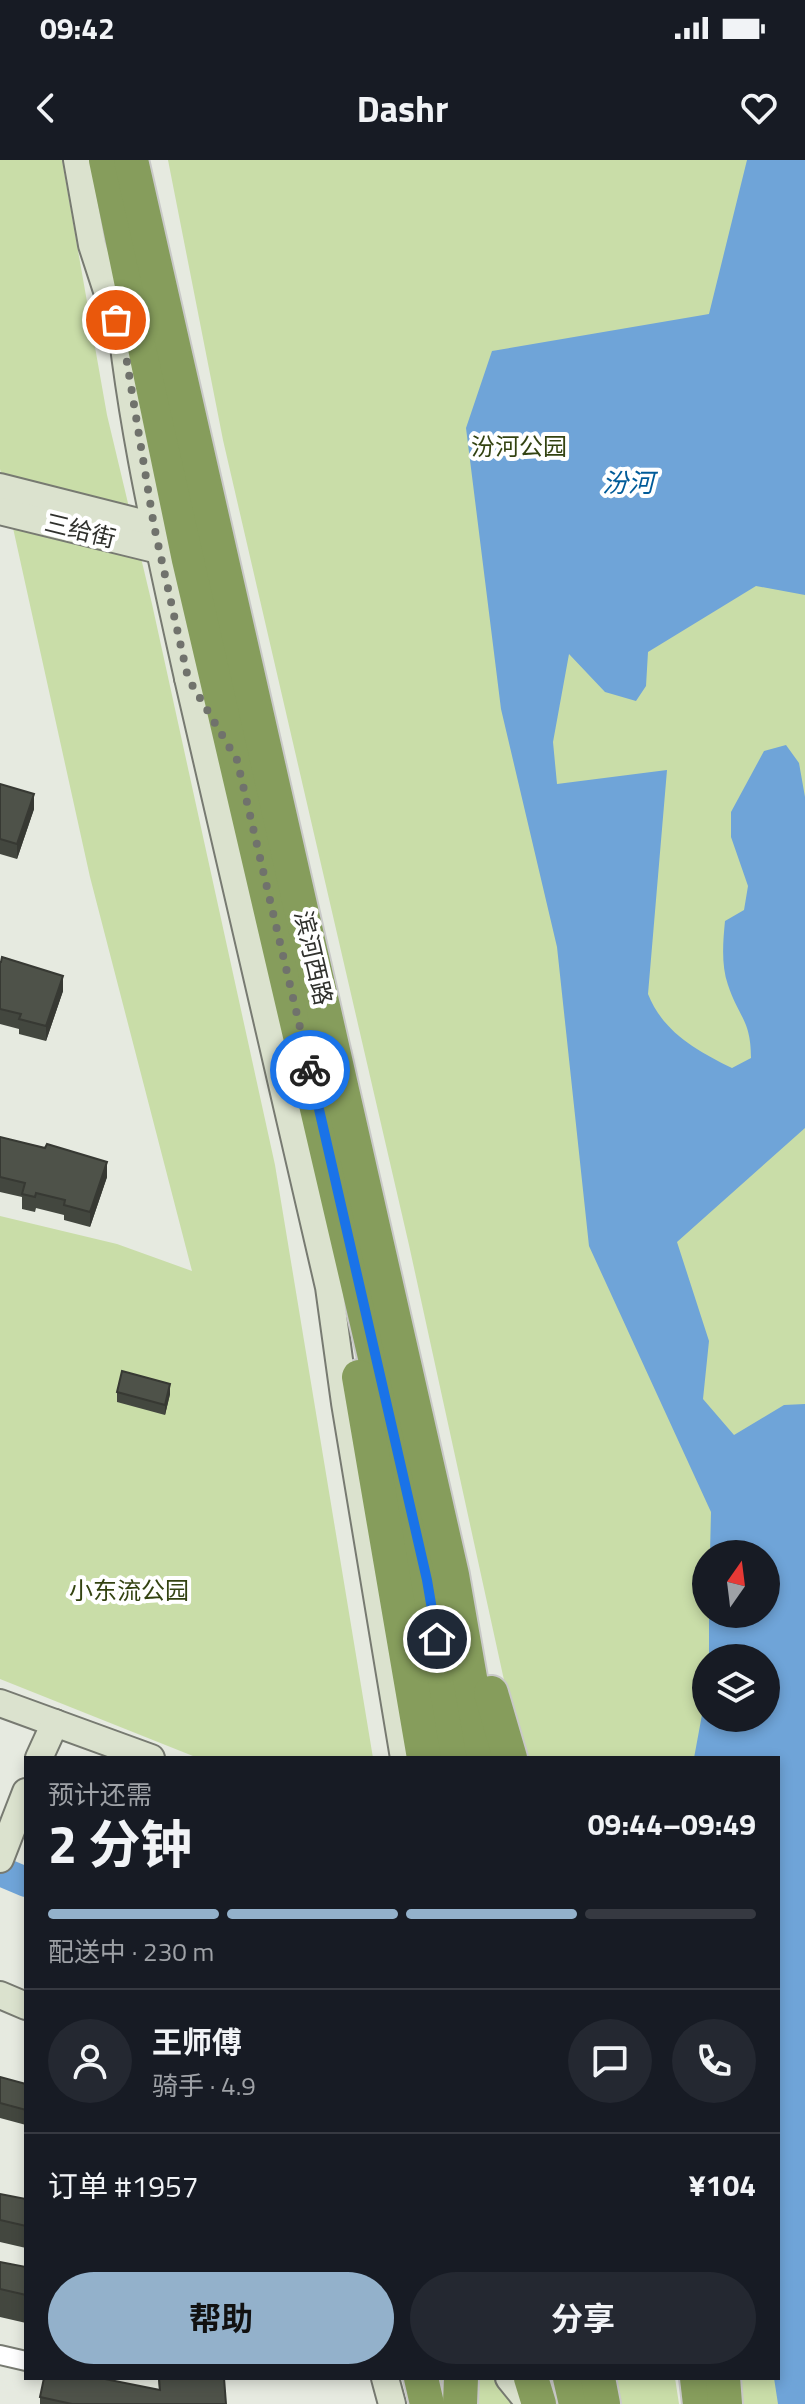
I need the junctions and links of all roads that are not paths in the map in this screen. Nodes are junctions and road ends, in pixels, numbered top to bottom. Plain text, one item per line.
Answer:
1 (77, 160) edge
2 (131, 160) edge
3 (108, 176) edge
4 (124, 344) junction
5 (0, 487) edge
6 (0, 511) edge
7 (157, 538) junction
8 (188, 678) junction
9 (237, 760) junction
10 (345, 1217) junction
11 (329, 1287) junction
12 (357, 1364) junction
13 (452, 1575) junction
14 (0, 1703) edge
15 (416, 1709) junction
16 (55, 1723) junction
17 (40, 1756) edge
18 (146, 1756) edge
19 (407, 1756) edge
20 (407, 1756) edge
21 (421, 1756) edge
22 (457, 1756) edge
23 (484, 1756) edge
24 (509, 1756) edge
25 (24, 1797) edge
26 (0, 1859) edge
27 (0, 1995) edge
28 (24, 2005) edge
29 (0, 2355) edge
30 (24, 2361) edge
31 (386, 2380) edge
32 (421, 2380) edge
33 (461, 2380) edge
34 (511, 2380) edge
35 (532, 2380) edge
36 (570, 2380) edge
37 (598, 2380) edge
38 (675, 2380) edge
39 (697, 2380) edge
40 (723, 2380) edge
41 (392, 2404) edge
42 (427, 2404) edge
43 (460, 2404) edge
44 (530, 2404) edge
45 (539, 2404) edge
46 (576, 2404) edge
47 (603, 2404) edge
48 (678, 2404) edge
49 (700, 2404) edge
50 (725, 2404) edge

1 - 4 street
2 - 13 highway, 滨河西路
3 - 4 street
3 - 9 highway, 滨河西路
4 - 7 street
5 - 7 street, 三给街
6 - 7 street, 三给街
7 - 8 street
8 - 9 street
8 - 11 street
9 - 10 highway, 滨河西路
10 - 12 highway
10 - 22 highway, 滨河西路
11 - 12 street
11 - 19 street
12 - 15 highway
13 - 23 highway, 滨河西路
13 - 24 highway
14 - 16 street
15 - 20 street
15 - 21 highway
16 - 17 street
16 - 18 street
25 - 26 street
27 - 28 street
29 - 30 street
31 - 41 street
32 - 42 highway
33 - 43 highway
34 - 44 street
35 - 45 highway
36 - 46 highway
37 - 47 highway
38 - 48 highway
39 - 49 highway
40 - 50 highway

